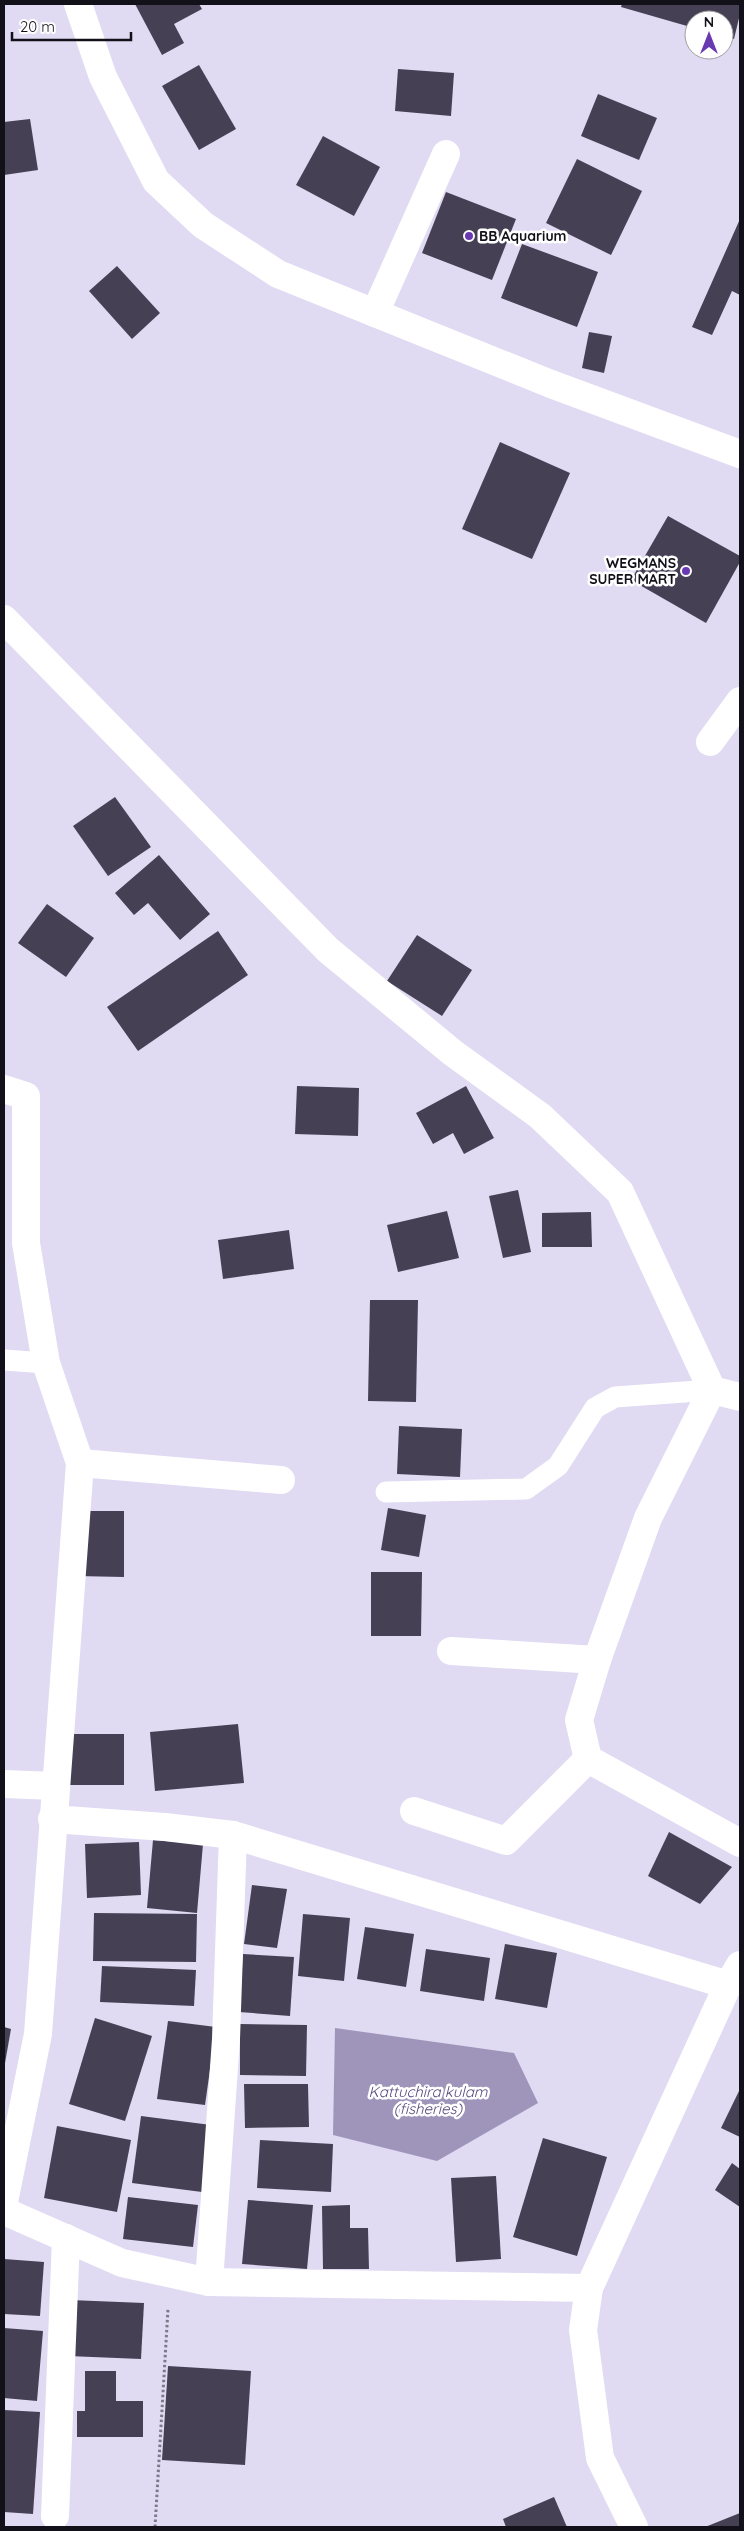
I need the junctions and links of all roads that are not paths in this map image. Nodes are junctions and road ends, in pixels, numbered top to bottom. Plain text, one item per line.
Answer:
1 (78, 4) edge
2 (446, 154) dead end
3 (375, 314) junction
4 (740, 454) edge
5 (4, 619) edge
6 (740, 701) edge
7 (710, 742) dead end
8 (4, 1089) edge
9 (4, 1360) edge
10 (46, 1363) junction
11 (712, 1390) junction
12 (740, 1396) edge
13 (80, 1463) junction
14 (281, 1480) dead end
15 (386, 1492) dead end
16 (450, 1651) dead end
17 (597, 1660) junction
18 (588, 1759) junction
19 (4, 1784) edge
20 (55, 1786) junction
21 (414, 1811) dead end
22 (52, 1819) junction
23 (232, 1835) junction
24 (740, 1843) edge
25 (734, 1975) edge
26 (4, 2202) edge
27 (4, 2211) edge
28 (66, 2238) junction
29 (209, 2282) junction
30 (588, 2288) junction
31 (55, 2516) dead end
32 (634, 2527) edge

1 - 3 street
2 - 3 street
3 - 4 street
5 - 11 street
6 - 7 street
8 - 10 street
9 - 10 lane
10 - 13 street
11 - 12 street
11 - 15 lane
11 - 17 street
13 - 14 street
13 - 20 street
16 - 17 street
17 - 18 street
18 - 21 street
18 - 24 street
19 - 20 street
20 - 22 street
22 - 23 street
22 - 26 street
23 - 25 street
23 - 29 street
25 - 30 street
27 - 28 street
28 - 29 street
28 - 31 street
29 - 30 street
30 - 32 street

